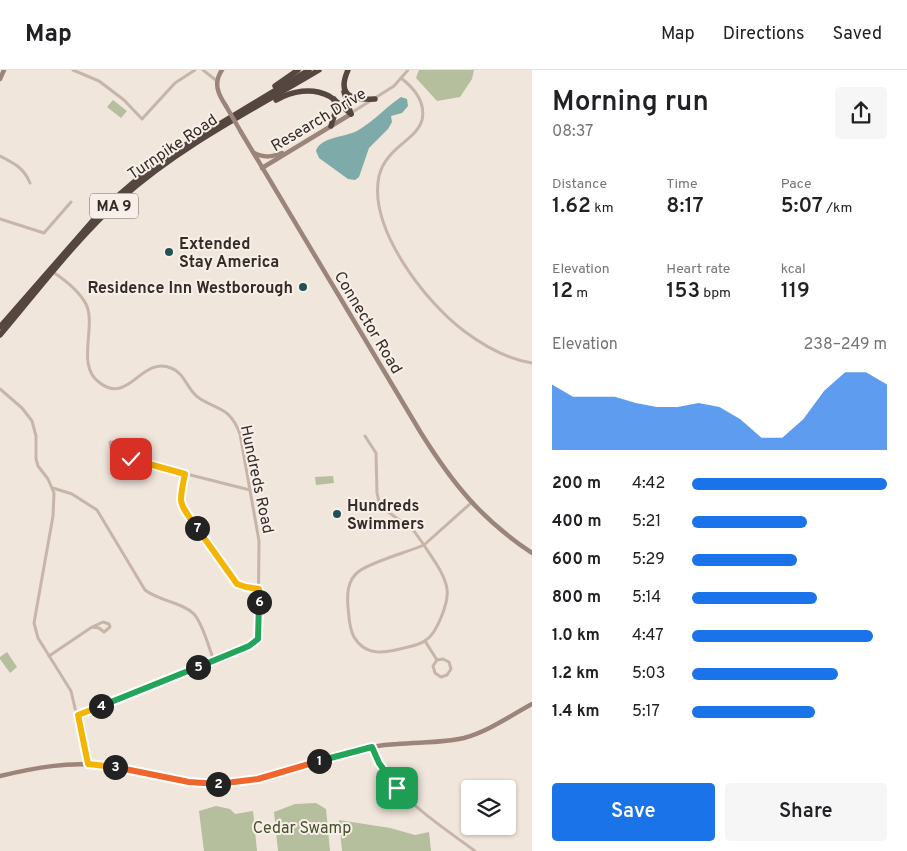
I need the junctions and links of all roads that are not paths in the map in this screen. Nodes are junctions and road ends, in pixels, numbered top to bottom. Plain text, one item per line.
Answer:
1 (4, 70) edge
2 (73, 70) edge
3 (195, 70) edge
4 (203, 70) edge
5 (222, 70) edge
6 (298, 70) edge
7 (309, 70) edge
8 (319, 70) edge
9 (348, 70) edge
10 (408, 70) edge
11 (401, 78) junction
12 (0, 79) edge
13 (218, 81) junction
14 (344, 86) junction
15 (261, 98) junction
16 (334, 99) junction
17 (375, 99) junction
18 (255, 108) junction
19 (351, 114) junction
20 (331, 126) junction
21 (293, 149) junction
22 (253, 152) junction
23 (0, 156) edge
24 (262, 168) junction
25 (30, 183) dead end
26 (71, 202) dead end
27 (0, 219) edge
28 (54, 272) junction
29 (0, 327) edge
30 (0, 335) edge
31 (532, 363) edge
32 (0, 389) edge
33 (365, 436) dead end
34 (125, 455) junction
35 (185, 474) junction
36 (52, 488) junction
37 (250, 490) junction
38 (471, 503) junction
39 (424, 546) junction
40 (532, 552) edge
41 (259, 589) junction
42 (92, 627) junction
43 (425, 641) junction
44 (49, 656) junction
45 (214, 660) junction
46 (437, 660) junction
47 (532, 704) edge
48 (78, 715) junction
49 (372, 747) junction
50 (88, 764) junction
51 (0, 776) edge
52 (475, 851) edge

1 - 12 street
2 - 3 street
4 - 13 street
5 - 13 street
6 - 15 highway
7 - 15 highway, Turnpike Road / MA 9
8 - 18 highway, Turnpike Road / MA 9
9 - 14 highway
10 - 11 street, Research Drive
11 - 17 street, Research Drive
11 - 31 street
13 - 22 street, Connector Road, bridge
14 - 17 highway
14 - 19 highway
15 - 29 highway, Turnpike Road / MA 9
16 - 18 highway
16 - 19 highway
16 - 20 highway
17 - 19 street, Research Drive
18 - 28 highway, Turnpike Road / MA 9
19 - 20 street, Research Drive
20 - 21 street, Research Drive
21 - 22 street
21 - 24 street, Research Drive
22 - 24 street, Connector Road
23 - 25 street
24 - 38 street, Connector Road
26 - 27 street
28 - 30 highway, Turnpike Road / MA 9
28 - 37 street, Hundreds Road
32 - 36 street
33 - 39 street
34 - 34 street
34 - 35 street
35 - 37 street
35 - 41 street
36 - 44 street
36 - 45 street
37 - 41 street, Hundreds Road
38 - 39 street
38 - 40 street, Connector Road
39 - 43 street
39 - 43 street
41 - 45 street, Hundreds Road
42 - 42 street
42 - 44 street
43 - 46 street
44 - 48 street
45 - 48 street, Hundreds Road
46 - 46 street
47 - 49 street
48 - 50 street
49 - 50 street
49 - 52 street
50 - 51 street

